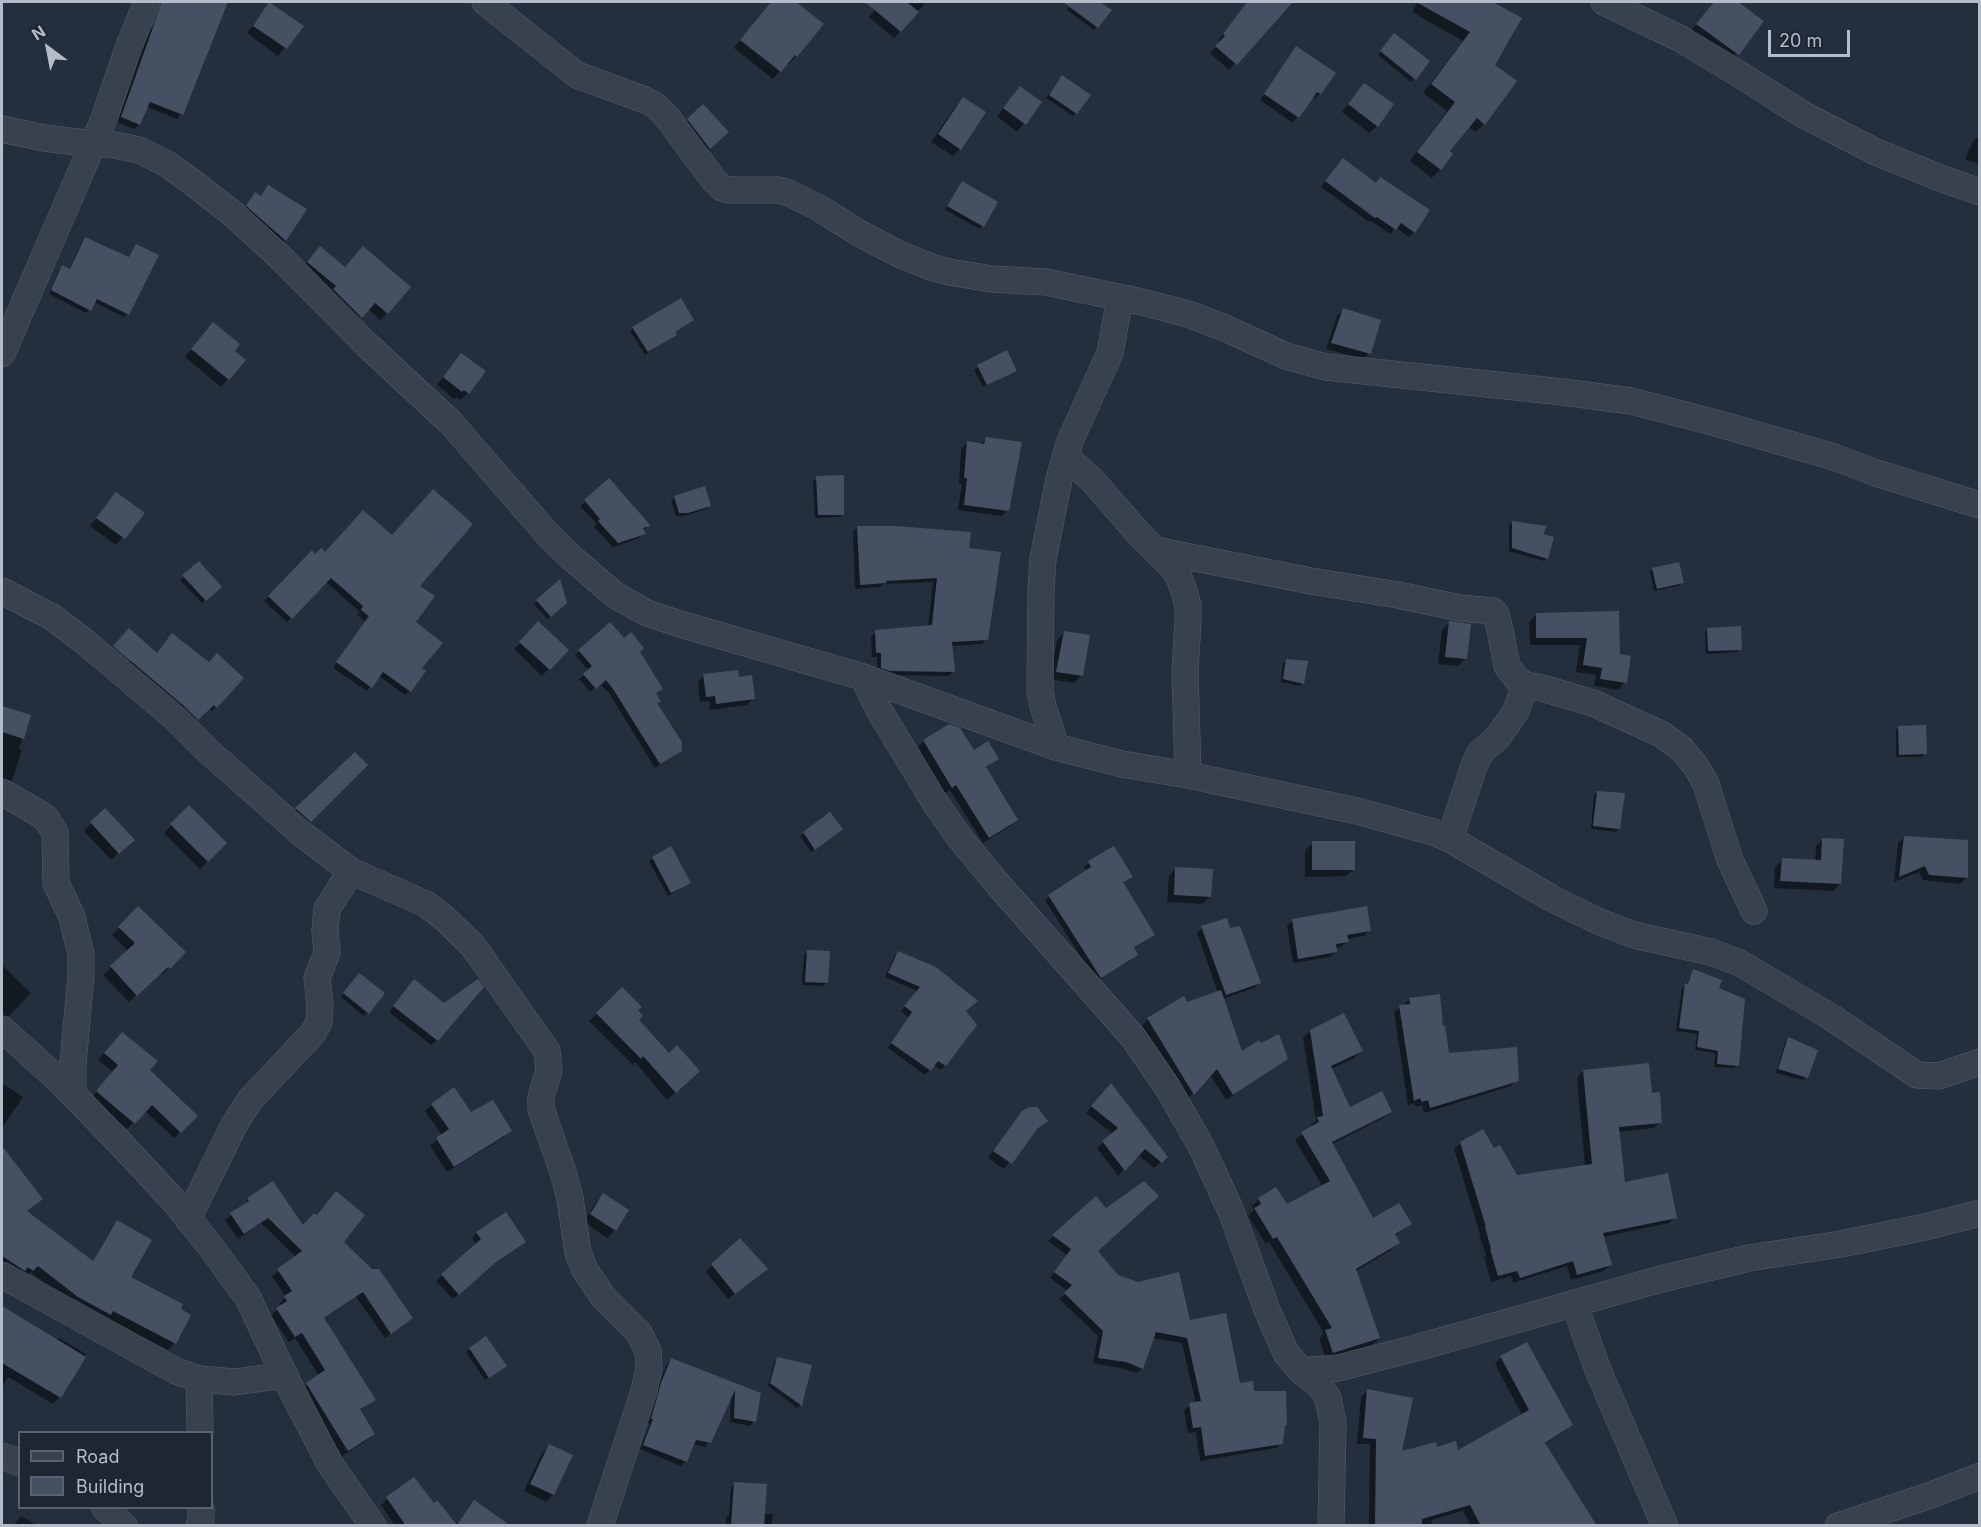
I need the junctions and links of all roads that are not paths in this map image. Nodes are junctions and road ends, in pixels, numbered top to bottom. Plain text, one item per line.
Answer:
1 (147, 2) edge
2 (485, 2) edge
3 (1604, 2) edge
4 (2, 129) edge
5 (93, 144) junction
6 (1980, 192) edge
7 (1120, 298) junction
8 (2, 354) edge
9 (1066, 457) junction
10 (1980, 504) edge
11 (1155, 550) junction
12 (2, 591) edge
13 (863, 677) junction
14 (1525, 685) junction
15 (1056, 747) junction
16 (1188, 775) junction
17 (2, 792) edge
18 (1450, 839) junction
19 (351, 871) junction
20 (1754, 911) dead end
21 (2, 1029) edge
22 (1980, 1062) edge
23 (73, 1094) junction
24 (1980, 1213) edge
25 (189, 1219) junction
26 (2, 1275) edge
27 (1574, 1303) junction
28 (1301, 1371) junction
29 (285, 1375) junction
30 (199, 1379) junction
31 (200, 1431) edge
32 (2, 1456) edge
33 (18, 1462) edge
34 (1980, 1476) edge
35 (106, 1509) edge
36 (201, 1509) edge
37 (124, 1526) edge
38 (199, 1526) edge
39 (373, 1526) edge
40 (600, 1526) edge
41 (1331, 1526) edge
42 (1665, 1526) edge
43 (1838, 1526) edge

1 - 5 street
2 - 7 street
3 - 6 street
4 - 5 street
5 - 8 street
5 - 13 street
7 - 9 street
7 - 10 street
9 - 11 street
9 - 15 street
11 - 14 street
11 - 16 street
12 - 19 street
13 - 15 street
13 - 28 street
14 - 18 street
14 - 20 street
15 - 16 street
16 - 18 street
17 - 23 street
18 - 22 street
19 - 25 street
19 - 40 street
21 - 23 street
23 - 25 street
24 - 27 street
25 - 29 street
26 - 30 street
27 - 28 street
27 - 42 street
28 - 41 street
29 - 30 street
29 - 39 street
30 - 31 street
32 - 33 street
34 - 43 street
35 - 37 street
36 - 38 street

